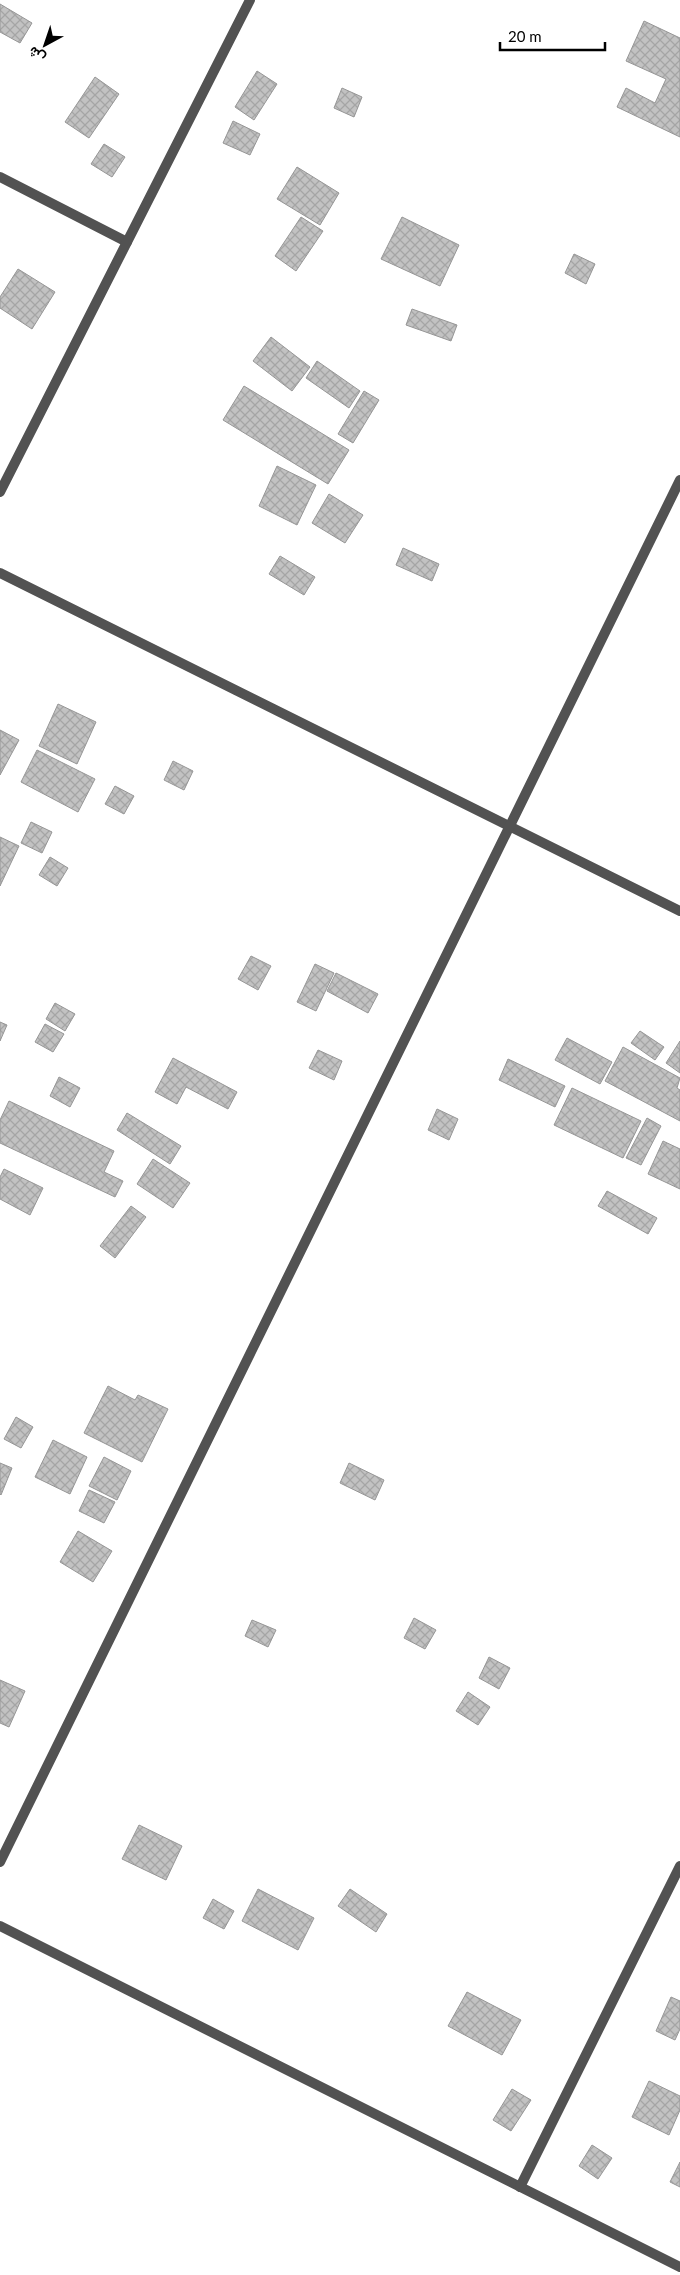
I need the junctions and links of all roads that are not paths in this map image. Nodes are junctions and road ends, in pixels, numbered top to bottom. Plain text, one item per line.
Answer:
1 (250, 0) edge
2 (0, 177) edge
3 (127, 242) junction
4 (680, 480) edge
5 (0, 492) edge
6 (0, 573) edge
7 (510, 826) junction
8 (680, 911) edge
9 (0, 1862) edge
10 (680, 1866) edge
11 (0, 1926) edge
12 (520, 2187) junction
13 (680, 2267) edge

1 - 3 street
2 - 3 street
3 - 5 street
4 - 7 street
6 - 7 street
7 - 8 street
7 - 9 street
10 - 12 street
11 - 12 street
12 - 13 street

